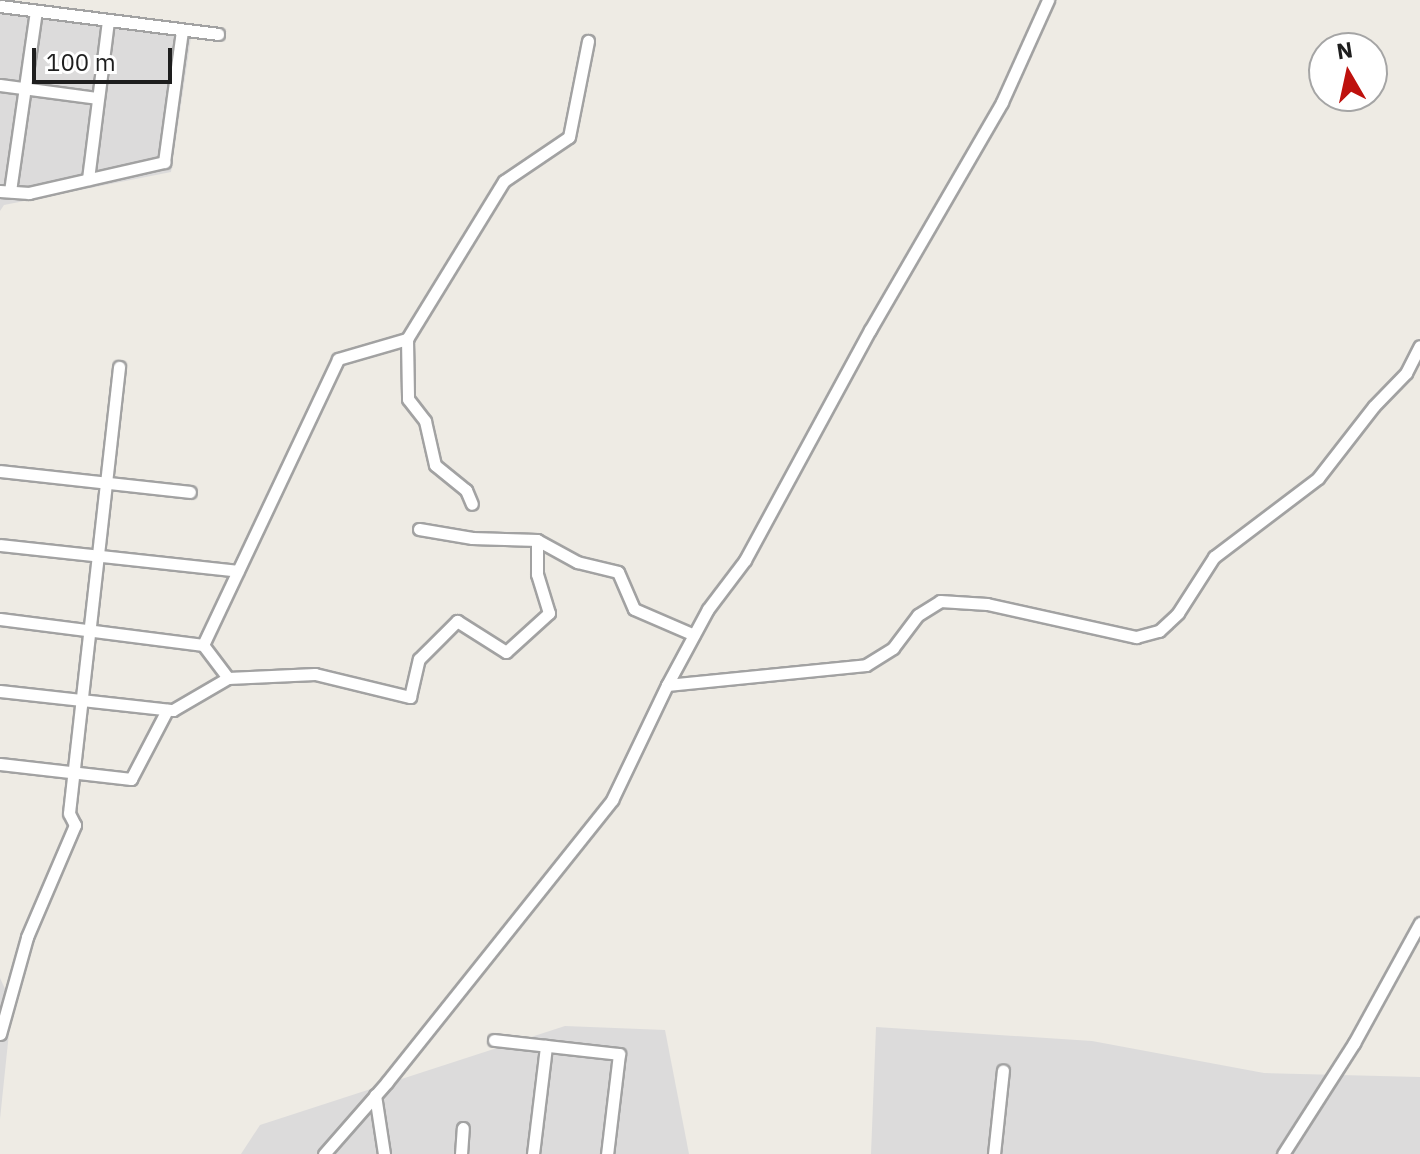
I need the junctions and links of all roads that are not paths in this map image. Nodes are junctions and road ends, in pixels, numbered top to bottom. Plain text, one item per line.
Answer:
1 (1048, 0) edge
2 (0, 6) edge
3 (36, 11) junction
4 (108, 20) junction
5 (182, 30) junction
6 (218, 34) dead end
7 (588, 41) dead end
8 (0, 85) edge
9 (25, 88) junction
10 (98, 98) junction
11 (88, 179) junction
12 (5, 191) edge
13 (407, 339) junction
14 (1420, 346) edge
15 (119, 367) dead end
16 (0, 471) edge
17 (106, 483) junction
18 (190, 492) dead end
19 (472, 504) dead end
20 (419, 529) dead end
21 (537, 540) junction
22 (0, 545) edge
23 (98, 556) junction
24 (238, 571) junction
25 (0, 619) edge
26 (90, 629) junction
27 (694, 635) junction
28 (203, 645) junction
29 (228, 678) junction
30 (667, 685) junction
31 (0, 691) edge
32 (81, 700) junction
33 (167, 710) junction
34 (0, 764) edge
35 (73, 772) junction
36 (1420, 923) edge
37 (1, 1030) edge
38 (494, 1040) dead end
39 (546, 1046) junction
40 (1003, 1070) dead end
41 (375, 1095) junction
42 (463, 1128) dead end
43 (324, 1154) edge
44 (384, 1154) edge
45 (461, 1154) edge
46 (533, 1154) edge
47 (607, 1154) edge
48 (994, 1154) edge
49 (1283, 1154) edge

1 - 27 street
2 - 3 street
3 - 4 street
3 - 9 street
4 - 5 street
4 - 10 street
5 - 6 street
5 - 11 street
7 - 13 street
8 - 9 street
9 - 10 street
9 - 12 street
10 - 11 street
11 - 12 street
13 - 19 street
13 - 24 street
14 - 30 street
15 - 17 street
16 - 17 street
17 - 18 street
17 - 23 street
20 - 21 street
21 - 27 street
21 - 29 street
22 - 23 street
23 - 24 street
23 - 26 street
24 - 28 street
25 - 26 street
26 - 28 street
26 - 32 street
27 - 30 street
28 - 29 street
29 - 33 street
30 - 41 street
31 - 32 street
32 - 33 street
32 - 35 street
33 - 35 street
34 - 35 street
35 - 37 street
36 - 49 street
38 - 39 street
39 - 46 street
39 - 47 street
40 - 48 street
41 - 43 street
41 - 44 street
42 - 45 street

